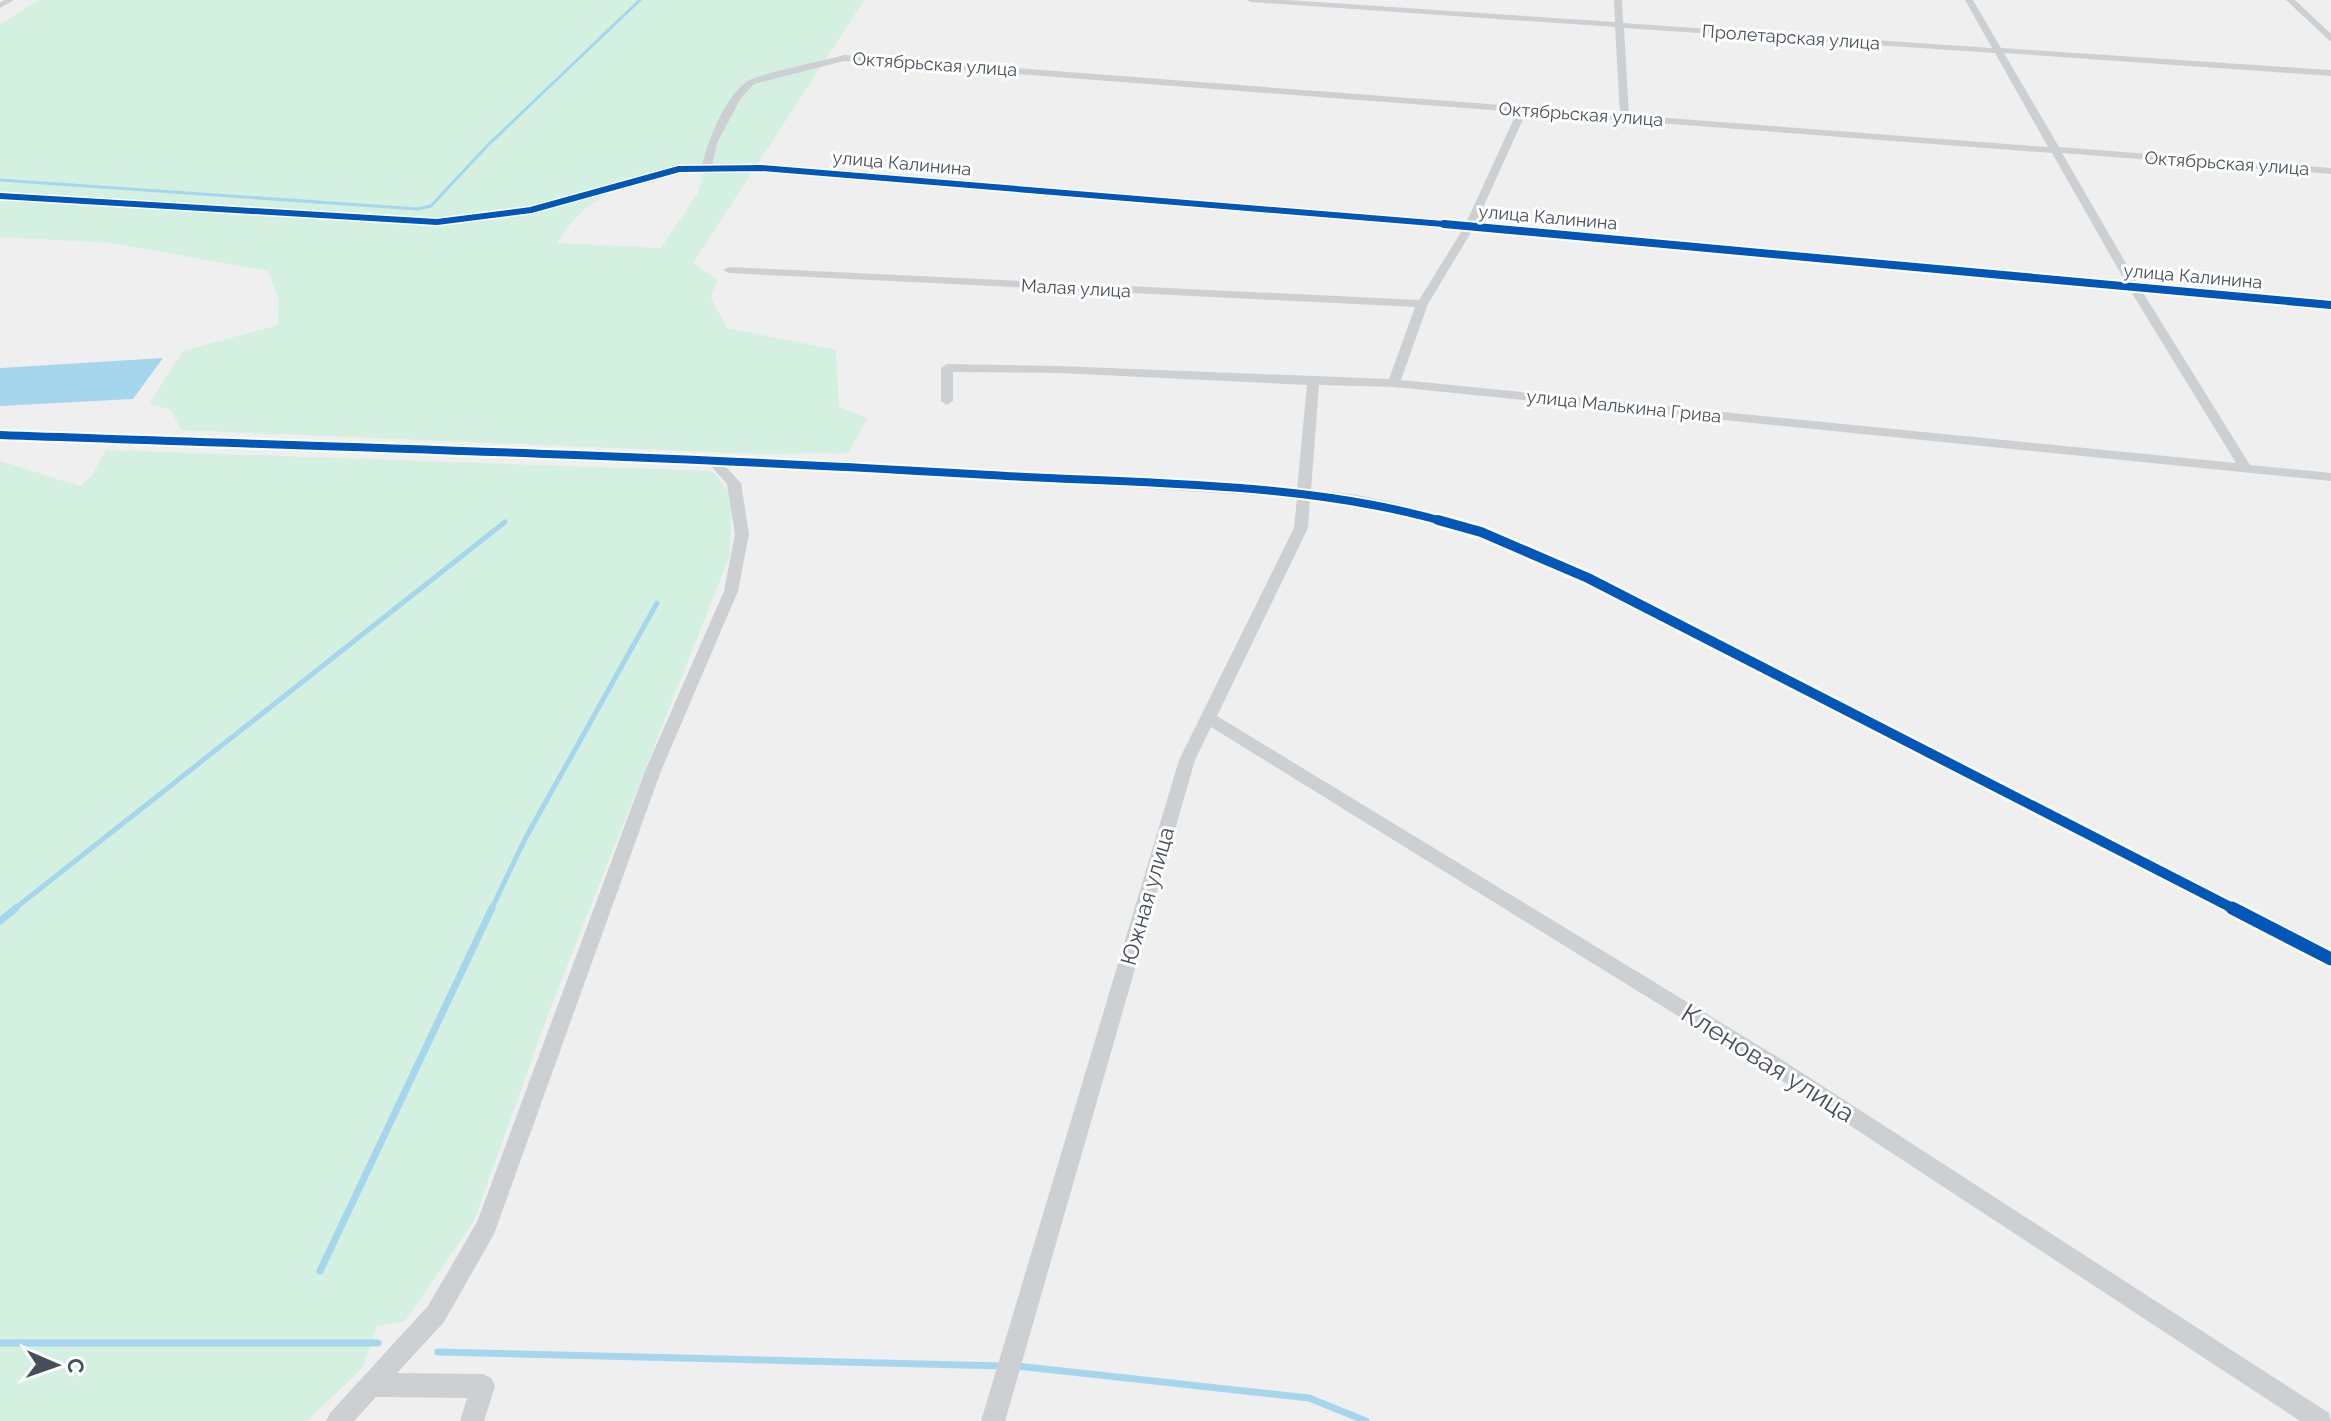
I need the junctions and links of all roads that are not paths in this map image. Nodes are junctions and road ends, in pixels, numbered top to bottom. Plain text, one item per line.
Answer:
1 (10, 0) edge
2 (1251, 0) edge
3 (1618, 0) edge
4 (1969, 0) edge
5 (2290, 0) edge
6 (0, 6) edge
7 (1620, 25) junction
8 (2331, 39) edge
9 (2001, 51) junction
10 (2331, 73) edge
11 (1523, 109) junction
12 (1625, 118) junction
13 (2057, 150) junction
14 (707, 167) junction
15 (2331, 171) edge
16 (0, 196) edge
17 (1470, 226) junction
18 (729, 270) dead end
19 (2134, 287) junction
20 (1422, 304) junction
21 (2331, 305) edge
22 (1313, 382) junction
23 (1394, 383) junction
24 (947, 401) dead end
25 (0, 435) edge
26 (714, 462) junction
27 (2246, 469) junction
28 (2331, 477) edge
29 (1306, 494) junction
30 (1208, 718) junction
31 (2331, 959) edge
32 (372, 1385) junction
33 (338, 1421) edge
34 (472, 1421) edge
35 (993, 1421) edge
36 (2321, 1421) edge

1 - 6 street
2 - 7 street, Пролетарская улица
3 - 7 street
4 - 9 street
5 - 8 street
7 - 9 street, Пролетарская улица
7 - 12 street
9 - 10 street, Пролетарская улица
9 - 13 street
11 - 12 street, Октябрьская улица
11 - 14 street, Октябрьская улица
11 - 17 street
12 - 13 street, Октябрьская улица
13 - 15 street, Октябрьская улица
13 - 19 street
14 - 16 street, улица Калинина
14 - 17 street, улица Калинина
17 - 19 street, улица Калинина
17 - 20 street
18 - 20 street, Малая улица
19 - 21 street, улица Калинина
19 - 27 street
20 - 23 street
22 - 23 street, улица Малькина Грива
22 - 24 street, улица Малькина Грива
22 - 29 street, Южная улица
23 - 27 street, улица Малькина Грива
25 - 26 street
26 - 29 street
26 - 32 street
27 - 28 street, улица Малькина Грива
29 - 30 street, Южная улица
29 - 31 street
30 - 35 street, Южная улица
30 - 36 street, Кленовая улица
32 - 33 street
32 - 34 street

